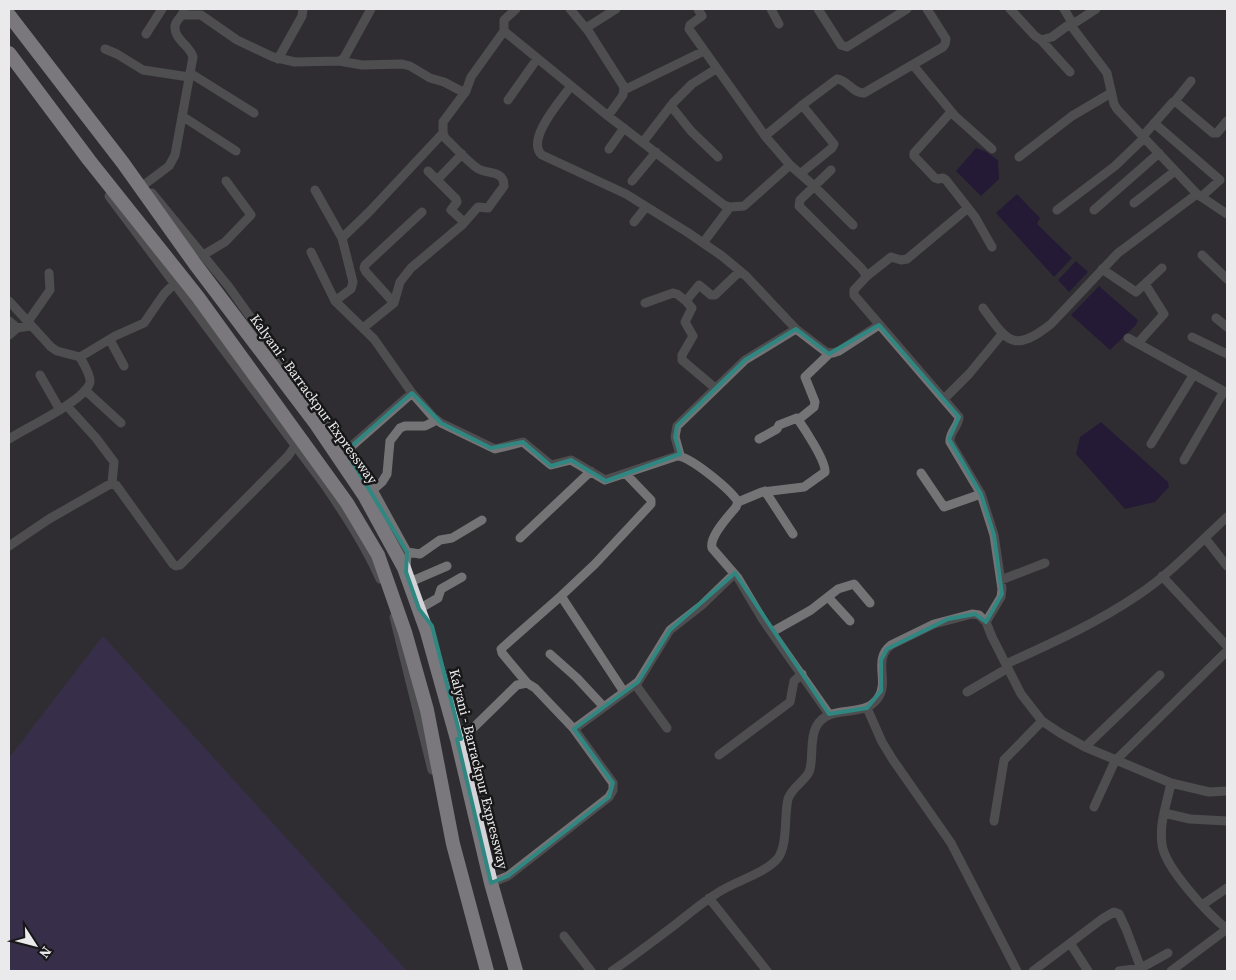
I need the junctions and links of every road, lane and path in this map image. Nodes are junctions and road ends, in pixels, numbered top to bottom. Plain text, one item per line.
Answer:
1 (10, 9) edge
2 (162, 9) edge
3 (303, 9) edge
4 (371, 9) edge
5 (516, 9) edge
6 (570, 9) edge
7 (616, 9) edge
8 (698, 9) edge
9 (771, 9) edge
10 (818, 9) edge
11 (907, 9) edge
12 (927, 9) edge
13 (1010, 9) edge
14 (1064, 9) edge
15 (1096, 9) edge
16 (183, 12) edge
17 (9, 15) edge
18 (779, 24) dead end
19 (1072, 25) junction
20 (586, 28) junction
21 (504, 31) junction
22 (146, 34) dead end
23 (1041, 40) junction
24 (105, 49) dead end
25 (704, 51) junction
26 (9, 53) edge
27 (537, 58) junction
28 (278, 59) junction
29 (339, 61) junction
30 (9, 64) edge
31 (913, 64) junction
32 (716, 69) junction
33 (1070, 72) dead end
34 (190, 75) junction
35 (1191, 82) dead end
36 (571, 86) junction
37 (624, 90) junction
38 (465, 93) junction
39 (1110, 93) junction
40 (508, 100) dead end
41 (1175, 101) junction
42 (802, 105) junction
43 (671, 106) junction
44 (951, 112) junction
45 (254, 113) dead end
46 (182, 116) junction
47 (608, 116) junction
48 (1227, 121) edge
49 (1154, 123) junction
50 (624, 128) junction
51 (443, 133) junction
52 (765, 136) junction
53 (1143, 137) junction
54 (642, 142) junction
55 (609, 149) dead end
56 (992, 149) dead end
57 (236, 151) dead end
58 (656, 152) junction
59 (462, 154) junction
60 (1159, 154) junction
61 (718, 156) dead end
62 (1019, 157) dead end
63 (790, 165) junction
64 (831, 170) dead end
65 (1175, 170) junction
66 (428, 171) dead end
67 (800, 174) junction
68 (437, 180) junction
69 (226, 181) dead end
70 (632, 181) dead end
71 (145, 184) junction
72 (814, 186) junction
73 (315, 190) dead end
74 (1199, 196) junction
75 (1134, 203) dead end
76 (646, 206) junction
77 (730, 207) junction
78 (968, 208) junction
79 (1057, 210) dead end
80 (1094, 210) dead end
81 (422, 212) dead end
82 (1227, 214) edge
83 (464, 222) junction
84 (634, 222) dead end
85 (852, 225) dead end
86 (342, 238) junction
87 (703, 243) junction
88 (992, 247) dead end
89 (311, 252) dead end
90 (203, 255) junction
91 (1202, 255) dead end
92 (1162, 268) dead end
93 (1102, 269) junction
94 (740, 271) junction
95 (49, 273) dead end
96 (867, 276) junction
97 (1227, 279) edge
98 (175, 283) junction
99 (1145, 284) junction
100 (9, 301) edge
101 (335, 301) junction
102 (686, 301) junction
103 (394, 303) junction
104 (645, 303) dead end
105 (983, 308) dead end
106 (1216, 318) dead end
107 (9, 321) edge
108 (28, 324) junction
109 (879, 325) junction
110 (1227, 327) edge
111 (18, 328) junction
112 (363, 328) junction
113 (796, 328) junction
114 (1002, 334) junction
115 (9, 335) edge
116 (1192, 337) dead end
117 (1128, 338) dead end
118 (110, 340) junction
119 (1138, 343) junction
120 (830, 353) junction
121 (1227, 354) edge
122 (80, 357) junction
123 (124, 366) dead end
124 (1194, 374) junction
125 (40, 376) dead end
126 (715, 388) junction
127 (85, 390) junction
128 (1226, 392) edge
129 (412, 393) junction
130 (944, 399) junction
131 (64, 408) junction
132 (437, 420) junction
133 (798, 420) junction
134 (121, 423) dead end
135 (9, 439) edge
136 (759, 439) dead end
137 (1151, 444) dead end
138 (295, 446) junction
139 (346, 451) junction
140 (680, 455) junction
141 (1184, 460) dead end
142 (591, 471) junction
143 (626, 474) junction
144 (921, 474) dead end
145 (112, 483) junction
146 (373, 490) junction
147 (765, 491) junction
148 (981, 494) junction
149 (738, 502) junction
150 (1227, 516) edge
151 (482, 520) dead end
152 (793, 534) dead end
153 (520, 538) dead end
154 (1205, 538) junction
155 (9, 546) edge
156 (407, 552) junction
157 (1045, 563) dead end
158 (447, 566) dead end
159 (1227, 566) edge
160 (432, 574) junction
161 (734, 574) junction
162 (1162, 576) junction
163 (408, 577) junction
164 (462, 577) dead end
165 (1001, 580) junction
166 (440, 590) junction
167 (561, 596) junction
168 (828, 597) junction
169 (870, 603) dead end
170 (419, 609) junction
171 (850, 621) dead end
172 (986, 622) junction
173 (772, 632) junction
174 (1227, 646) edge
175 (1227, 651) edge
176 (550, 654) dead end
177 (1007, 666) junction
178 (802, 674) junction
179 (1160, 675) dead end
180 (528, 683) junction
181 (634, 684) junction
182 (624, 692) junction
183 (967, 692) dead end
184 (604, 706) junction
185 (867, 708) junction
186 (829, 714) junction
187 (1042, 721) junction
188 (667, 728) dead end
189 (574, 729) junction
190 (459, 739) junction
191 (1085, 747) junction
192 (719, 755) dead end
193 (1115, 761) junction
194 (1171, 783) junction
195 (1227, 791) edge
196 (1094, 807) dead end
197 (1164, 813) junction
198 (994, 821) dead end
199 (1227, 821) edge
200 (493, 882) junction
201 (1227, 888) edge
202 (709, 898) junction
203 (464, 900) junction
204 (1202, 905) junction
205 (1227, 929) edge
206 (564, 936) dead end
207 (1070, 943) junction
208 (1168, 953) dead end
209 (1142, 970) edge
210 (481, 971) edge
211 (487, 971) edge
212 (516, 971) edge
213 (520, 971) edge
214 (591, 971) edge
215 (612, 971) edge
216 (767, 971) edge
217 (1016, 971) edge
218 (1033, 971) edge
219 (1088, 971) edge
220 (1119, 971) edge
221 (1171, 971) edge

1 - 71 street
2 - 22 street
3 - 28 street
4 - 29 street
5 - 21 street
6 - 20 street
7 - 20 street
8 - 25 street
9 - 18 street
10 - 11 street
12 - 31 street
13 - 23 street
14 - 19 street
15 - 19 street
16 - 28 street
16 - 34 street
17 - 163 highway, Kalyani - Barrackpur Expressway
19 - 23 street
19 - 39 street
20 - 37 street
21 - 27 street
21 - 38 street
23 - 33 street
24 - 34 street
25 - 32 street
25 - 37 street
26 - 203 highway
27 - 36 street
27 - 40 street
28 - 29 street
29 - 38 street
30 - 98 street
31 - 42 street
31 - 44 street
32 - 43 street
32 - 52 street
34 - 45 street
34 - 46 street
35 - 41 street
36 - 47 street
36 - 76 street
37 - 47 street
38 - 51 street
39 - 53 street
39 - 62 street
41 - 48 street
41 - 49 street
42 - 52 street
42 - 67 street
43 - 54 street
43 - 61 street
44 - 56 street
44 - 78 street
46 - 57 street
46 - 71 street
47 - 50 street
49 - 53 street
49 - 74 street
50 - 54 street
50 - 55 street
51 - 59 street
51 - 86 street
52 - 63 street
53 - 60 street
53 - 79 street
54 - 58 street
58 - 70 street
58 - 77 street
59 - 68 street
59 - 83 street
60 - 65 street
60 - 80 street
63 - 67 street
63 - 77 street
64 - 72 street
65 - 74 street
65 - 75 street
66 - 68 street
67 - 72 street
68 - 83 street
69 - 90 street
71 - 90 street
72 - 85 street
72 - 96 street
73 - 86 street
74 - 82 street
74 - 93 street
76 - 84 street
76 - 87 street
77 - 87 street
78 - 88 street
78 - 96 street
81 - 103 street
83 - 103 street
86 - 101 street
87 - 94 street
89 - 101 street
90 - 139 street
91 - 97 street
92 - 99 street
93 - 99 street
93 - 114 street
94 - 102 street
94 - 113 street
95 - 108 street
96 - 109 street
98 - 118 street
98 - 138 street
99 - 119 street
100 - 108 street
101 - 112 street
102 - 104 street
102 - 126 street
103 - 112 street
105 - 114 street
106 - 110 street
107 - 111 street
108 - 111 street
108 - 122 street
109 - 120 street
109 - 130 street
111 - 115 street
112 - 129 street
113 - 120 street
113 - 126 street
114 - 130 street
116 - 121 street
117 - 119 street
118 - 122 street
118 - 123 street
119 - 124 street
120 - 133 street
122 - 127 street
124 - 128 street
124 - 137 street
125 - 131 street
126 - 140 street
127 - 131 street
127 - 134 street
128 - 141 street
129 - 132 street
129 - 139 street
130 - 148 street
131 - 135 street
131 - 145 street
132 - 142 street
132 - 146 street
133 - 136 street
133 - 147 street
138 - 145 street
138 - 203 street
139 - 146 street
140 - 143 street
140 - 149 street
142 - 143 street
142 - 153 street
143 - 167 street
144 - 148 street
145 - 155 street
146 - 156 street
147 - 149 street
147 - 152 street
148 - 165 street
149 - 161 street
150 - 154 street
151 - 156 street
154 - 159 street
154 - 162 street
156 - 163 street
157 - 165 street
158 - 160 street
160 - 163 street
160 - 166 street
161 - 173 street
161 - 181 street
162 - 174 street
162 - 177 street
163 - 170 highway, Kalyani - Barrackpur Expressway
164 - 166 street
165 - 172 street
166 - 170 street
167 - 180 street
167 - 182 street
168 - 169 street
168 - 171 street
168 - 173 street
170 - 190 highway, Kalyani - Barrackpur Expressway
172 - 177 street
172 - 185 street
173 - 178 street
175 - 193 street
176 - 184 street
177 - 183 street
177 - 187 street
178 - 186 street
178 - 192 street
179 - 191 street
180 - 189 street
180 - 190 street
181 - 182 street
181 - 188 street
182 - 184 street
184 - 189 street
185 - 186 street
185 - 217 street
186 - 202 street
187 - 191 street
187 - 198 street
189 - 200 street
190 - 200 highway, Kalyani - Barrackpur Expressway
191 - 193 street
193 - 194 street
193 - 196 street
194 - 195 street
194 - 197 street
197 - 199 street
197 - 204 street
200 - 212 highway, Kalyani - Barrackpur Expressway
200 - 213 street
201 - 204 street
202 - 215 street
202 - 216 street
203 - 210 street
203 - 211 highway
204 - 205 street
205 - 221 street
206 - 214 street
207 - 209 street
207 - 218 street
207 - 219 street
208 - 209 street
209 - 220 street

